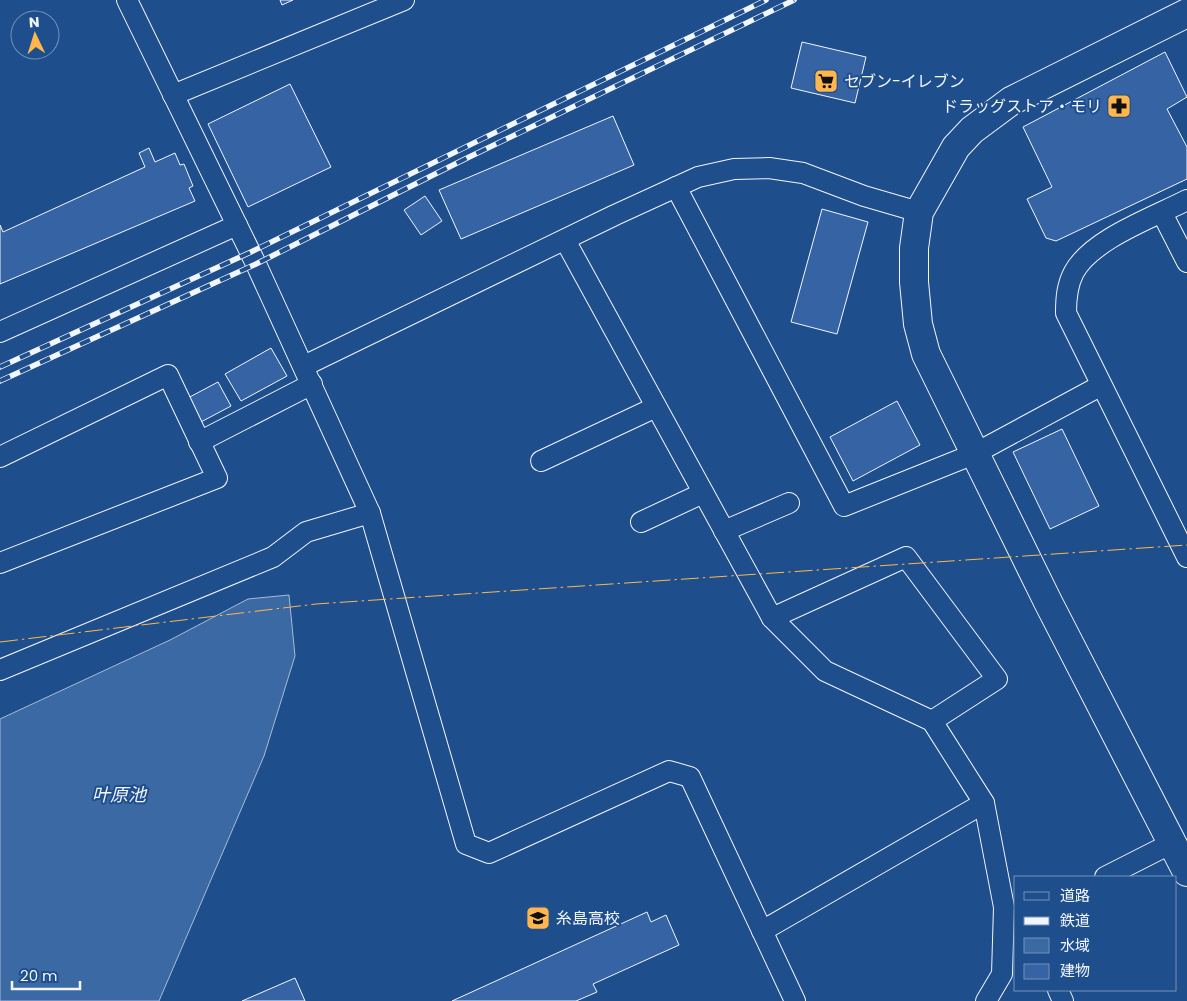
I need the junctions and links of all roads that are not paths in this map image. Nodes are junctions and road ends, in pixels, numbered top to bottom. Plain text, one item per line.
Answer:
1 (127, 0) edge
2 (404, 0) edge
3 (1187, 13) edge
4 (173, 95) junction
5 (676, 187) junction
6 (1187, 200) edge
7 (919, 212) junction
8 (1162, 213) junction
9 (237, 225) junction
10 (565, 240) junction
11 (1187, 262) edge
12 (0, 332) edge
13 (308, 375) junction
14 (1100, 386) junction
15 (656, 407) junction
16 (199, 442) junction
17 (974, 454) junction
18 (0, 457) edge
19 (542, 461) dead end
20 (703, 493) junction
21 (789, 503) dead end
22 (370, 513) junction
23 (641, 522) dead end
24 (724, 531) junction
25 (1187, 557) edge
26 (0, 563) edge
27 (772, 618) junction
28 (0, 670) edge
29 (932, 721) junction
30 (984, 803) junction
31 (1172, 843) junction
32 (1187, 872) edge
33 (1107, 876) edge
34 (1010, 907) edge
35 (762, 931) junction
36 (795, 1001) edge
37 (986, 1001) edge

1 - 4 street
2 - 4 street
3 - 7 street
4 - 9 street
5 - 7 street
5 - 10 street
5 - 17 street
6 - 8 street
7 - 17 street
8 - 11 street
8 - 14 street
9 - 12 street
9 - 13 street
10 - 13 street
10 - 15 street
13 - 16 street
13 - 22 street
14 - 17 street
14 - 25 street
15 - 19 street
15 - 20 street
16 - 18 street
16 - 26 street
17 - 31 street
20 - 23 street
20 - 24 street
21 - 24 street
22 - 28 street
22 - 35 street
24 - 27 street
27 - 29 street
27 - 29 street
29 - 30 street
30 - 34 street
30 - 35 street
31 - 32 street
31 - 33 street
34 - 37 street
35 - 36 street

